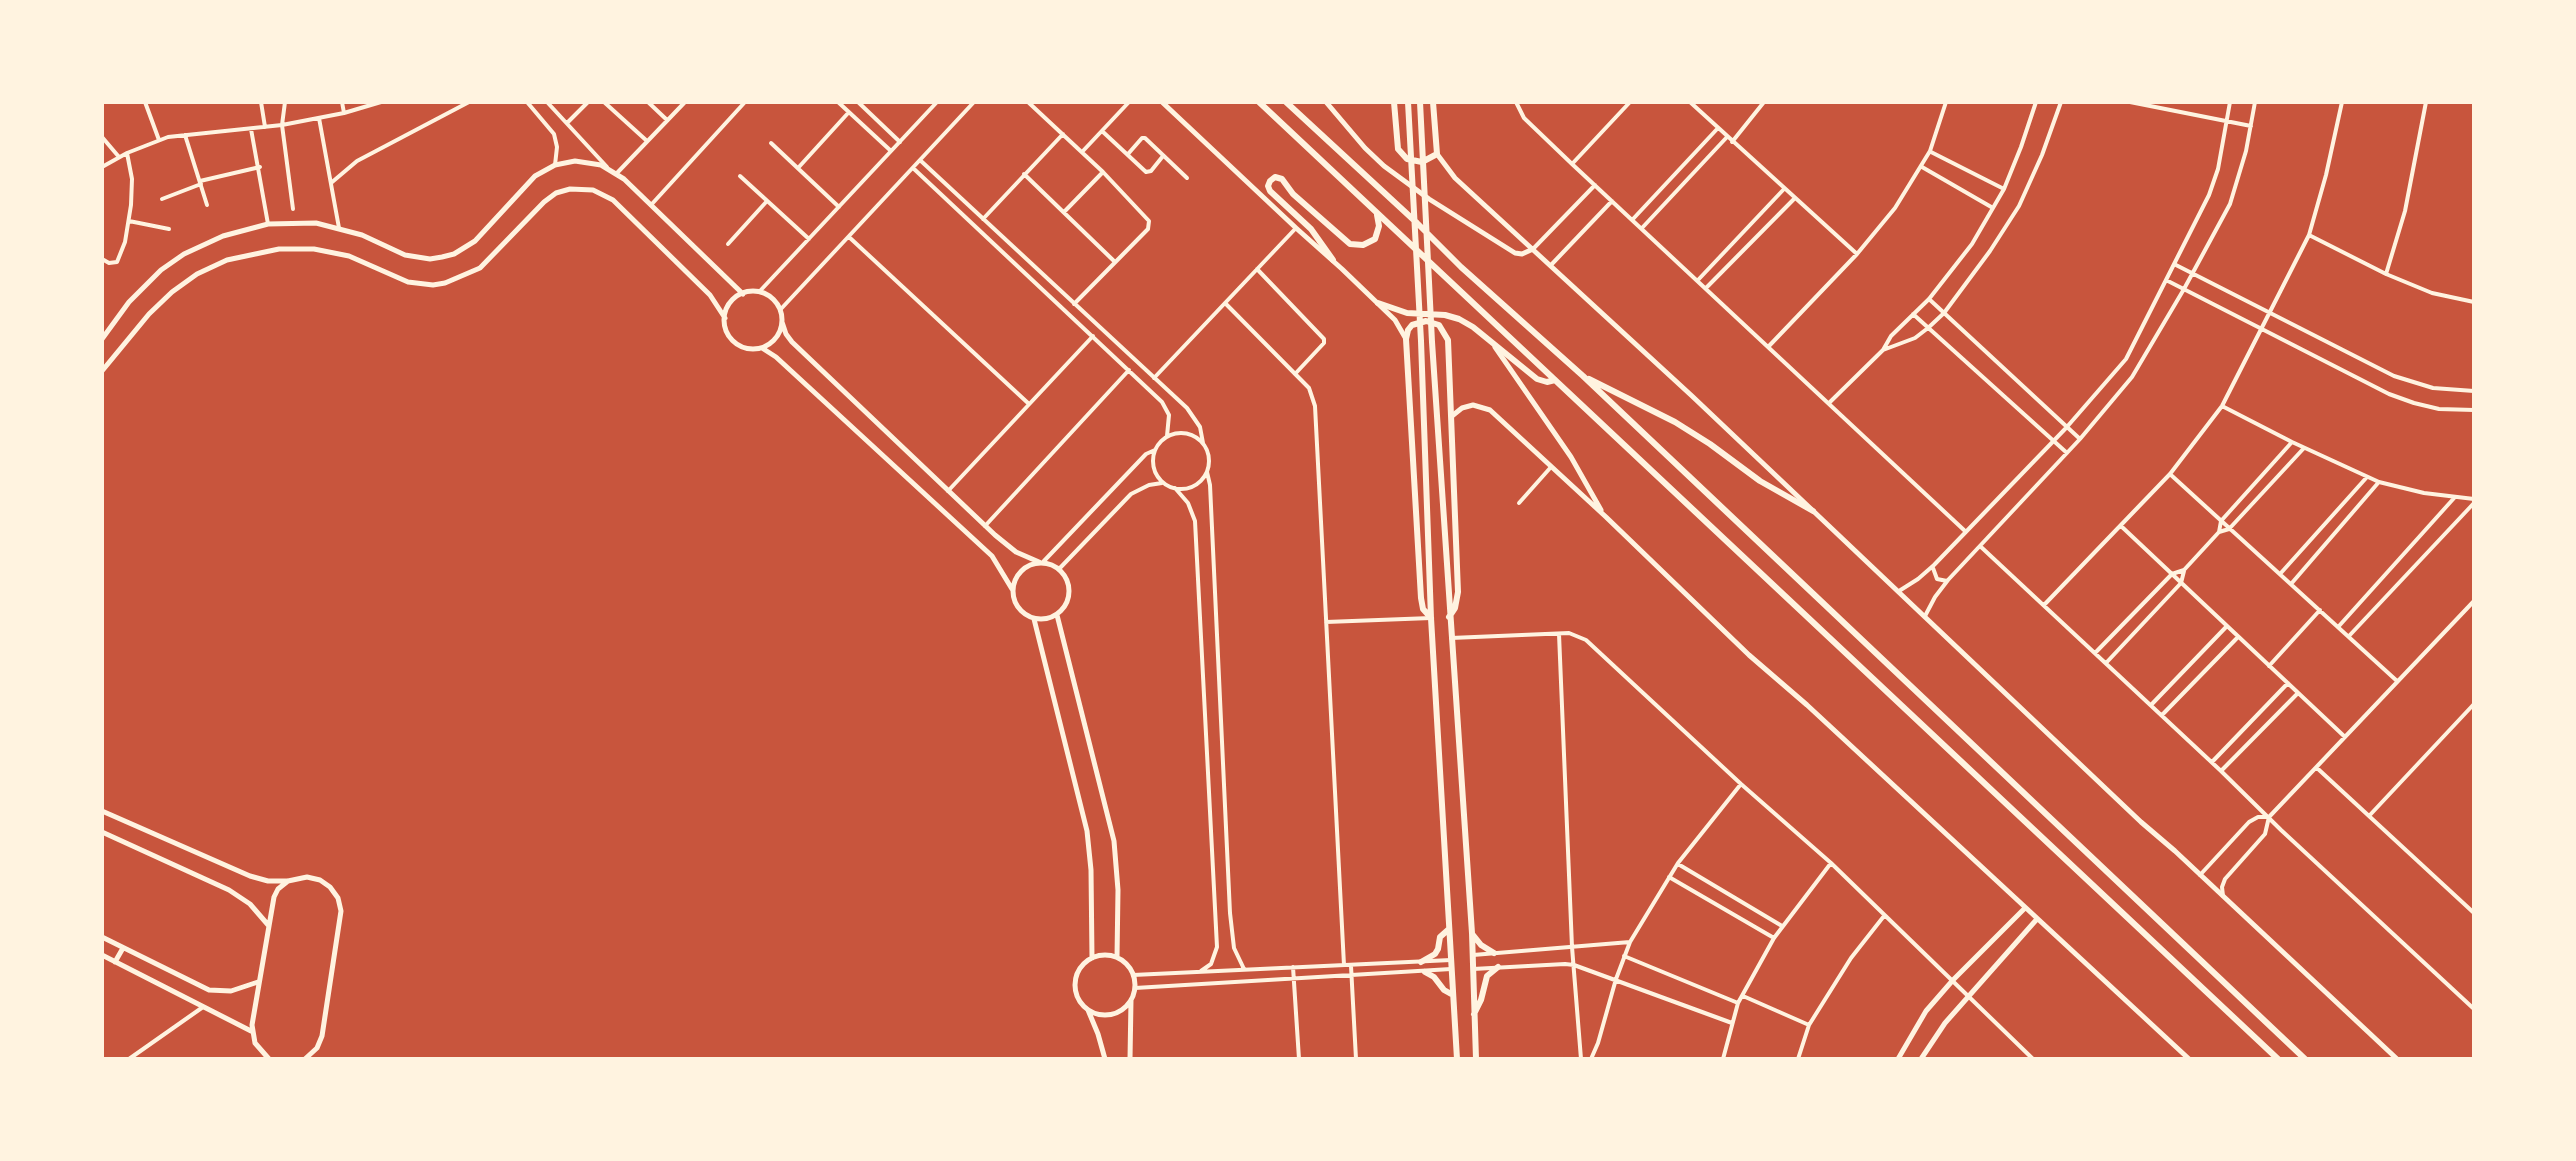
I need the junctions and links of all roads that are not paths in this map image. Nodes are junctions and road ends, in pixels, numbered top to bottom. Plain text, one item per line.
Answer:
1 (145, 102) edge
2 (261, 102) edge
3 (285, 102) edge
4 (342, 102) edge
5 (381, 102) edge
6 (469, 102) edge
7 (527, 102) edge
8 (547, 102) edge
9 (588, 102) edge
10 (604, 102) edge
11 (648, 102) edge
12 (685, 102) edge
13 (745, 102) edge
14 (838, 102) edge
15 (858, 102) edge
16 (937, 102) edge
17 (974, 102) edge
18 (1028, 102) edge
19 (1129, 102) edge
20 (1162, 102) edge
21 (1259, 102) edge
22 (1286, 102) edge
23 (1326, 102) edge
24 (1394, 102) edge
25 (1408, 102) edge
26 (1420, 102) edge
27 (1433, 102) edge
28 (1516, 102) edge
29 (1630, 102) edge
30 (1690, 102) edge
31 (1764, 102) edge
32 (1946, 102) edge
33 (2036, 102) edge
34 (2061, 102) edge
35 (2130, 102) edge
36 (2230, 102) edge
37 (2255, 102) edge
38 (2342, 102) edge
39 (2426, 102) edge
40 (849, 112) junction
41 (344, 113) junction
42 (319, 118) junction
43 (667, 120) junction
44 (2227, 122) junction
45 (567, 123) junction
46 (282, 125) junction
47 (2251, 126) junction
48 (265, 127) junction
49 (1718, 128) junction
50 (251, 129) junction
51 (1102, 131) junction
52 (1063, 134) junction
53 (185, 135) junction
54 (102, 137) edge
55 (1727, 137) junction
56 (159, 140) junction
57 (647, 142) junction
58 (900, 142) junction
59 (1732, 142) junction
60 (771, 143) dead end
61 (891, 151) junction
62 (1930, 151) junction
63 (1082, 152) junction
64 (127, 153) junction
65 (1128, 154) junction
66 (1437, 154) junction
67 (1163, 156) junction
68 (119, 157) junction
69 (921, 161) junction
70 (1572, 164) junction
71 (555, 165) junction
72 (102, 167) edge
73 (260, 167) junction
74 (1922, 167) junction
75 (798, 168) junction
76 (913, 168) junction
77 (609, 169) junction
78 (1103, 172) junction
79 (617, 173) junction
80 (1024, 174) junction
81 (740, 176) dead end
82 (1187, 178) dead end
83 (201, 183) junction
84 (331, 183) junction
85 (1595, 185) junction
86 (1784, 189) junction
87 (2004, 189) junction
88 (951, 190) junction
89 (944, 197) junction
90 (1794, 198) junction
91 (162, 199) dead end
92 (767, 201) junction
93 (1612, 201) junction
94 (207, 205) dead end
95 (651, 205) junction
96 (839, 207) junction
97 (1993, 208) junction
98 (293, 209) dead end
99 (1064, 212) junction
100 (1375, 212) junction
101 (983, 219) junction
102 (1633, 219) junction
103 (129, 221) junction
104 (268, 224) junction
105 (339, 228) junction
106 (1296, 228) junction
107 (1642, 228) junction
108 (169, 229) dead end
109 (2309, 235) junction
110 (848, 236) junction
111 (809, 239) junction
112 (728, 244) dead end
113 (1533, 249) junction
114 (1857, 254) junction
115 (102, 259) edge
116 (1333, 260) junction
117 (1115, 262) junction
118 (2174, 264) junction
119 (1551, 265) junction
120 (1257, 269) junction
121 (2192, 273) junction
122 (2386, 274) junction
123 (1697, 280) junction
124 (2166, 280) junction
125 (1706, 288) junction
126 (2184, 289) junction
127 (759, 292) junction
128 (743, 294) junction
129 (1929, 299) junction
130 (2474, 302) edge
131 (1225, 303) junction
132 (1378, 303) junction
133 (1074, 304) junction
134 (780, 310) junction
135 (1944, 313) junction
136 (2270, 313) junction
137 (1913, 314) junction
138 (725, 318) junction
139 (782, 322) junction
140 (1928, 328) junction
141 (2262, 329) junction
142 (1093, 336) junction
143 (102, 339) edge
144 (1406, 339) junction
145 (1492, 343) junction
146 (1769, 347) junction
147 (762, 348) junction
148 (1883, 350) junction
149 (1129, 370) junction
150 (102, 371) edge
151 (1295, 374) junction
152 (1583, 376) junction
153 (1154, 378) junction
154 (1555, 380) junction
155 (2474, 391) edge
156 (1829, 402) junction
157 (1029, 404) junction
158 (2222, 406) junction
159 (2474, 410) edge
160 (1451, 417) junction
161 (2066, 428) junction
162 (1167, 436) junction
163 (2080, 439) junction
164 (2054, 441) junction
165 (2292, 442) junction
166 (1203, 443) junction
167 (2304, 448) junction
168 (1155, 450) junction
169 (2067, 453) junction
170 (1551, 467) junction
171 (1207, 472) junction
172 (2170, 474) junction
173 (2367, 477) junction
174 (2379, 482) junction
175 (1164, 483) junction
176 (1175, 488) junction
177 (948, 491) junction
178 (2455, 497) junction
179 (2474, 501) edge
180 (1519, 503) dead end
181 (1813, 511) junction
182 (1603, 514) junction
183 (2221, 521) junction
184 (985, 526) junction
185 (2121, 526) junction
186 (2229, 529) junction
187 (1965, 531) junction
188 (2219, 532) junction
189 (1980, 546) junction
190 (1041, 562) junction
191 (1934, 565) junction
192 (1059, 569) junction
193 (2184, 570) junction
194 (2172, 574) junction
195 (2280, 575) junction
196 (1948, 580) junction
197 (2181, 583) junction
198 (2291, 584) junction
199 (1012, 589) junction
200 (1899, 591) junction
201 (2474, 601) edge
202 (2044, 605) junction
203 (2320, 610) junction
204 (1057, 615) junction
205 (1925, 616) junction
206 (1431, 618) junction
207 (1449, 618) junction
208 (1034, 619) junction
209 (1326, 622) junction
210 (2227, 626) junction
211 (2339, 627) junction
212 (1559, 633) junction
213 (2349, 636) junction
214 (2238, 637) junction
215 (1450, 638) junction
216 (2095, 653) junction
217 (2106, 663) junction
218 (2269, 666) junction
219 (2397, 681) junction
220 (2288, 683) junction
221 (2298, 693) junction
222 (2474, 704) edge
223 (2151, 705) junction
224 (2162, 715) junction
225 (2238, 736) junction
226 (2345, 737) junction
227 (2247, 745) junction
228 (2212, 762) junction
229 (2317, 768) junction
230 (2221, 771) junction
231 (1741, 784) junction
232 (102, 811) edge
233 (2369, 816) junction
234 (2269, 817) junction
235 (102, 832) edge
236 (1678, 863) junction
237 (1831, 863) junction
238 (2200, 875) junction
239 (1669, 877) junction
240 (288, 881) junction
241 (2223, 896) junction
242 (2025, 908) junction
243 (2474, 913) edge
244 (1884, 916) junction
245 (2037, 919) junction
246 (269, 926) junction
247 (1782, 926) junction
248 (1449, 929) junction
249 (1472, 933) junction
250 (102, 937) edge
251 (1774, 938) junction
252 (1217, 941) junction
253 (1630, 942) junction
254 (1228, 944) junction
255 (1572, 947) junction
256 (123, 948) junction
257 (1494, 953) junction
258 (102, 955) edge
259 (1473, 955) junction
260 (1624, 956) junction
261 (1117, 957) junction
262 (1092, 958) junction
263 (1451, 960) junction
264 (115, 962) junction
265 (1421, 962) junction
266 (1344, 965) junction
267 (1351, 965) junction
268 (1574, 965) junction
269 (1293, 967) junction
270 (1498, 967) junction
271 (1244, 969) junction
272 (1451, 969) junction
273 (1473, 969) junction
274 (1201, 971) junction
275 (1425, 972) junction
276 (1133, 975) junction
277 (1352, 975) junction
278 (1294, 978) junction
279 (1616, 979) junction
280 (1953, 980) junction
281 (259, 981) junction
282 (1135, 988) junction
283 (1453, 995) junction
284 (1743, 996) junction
285 (1968, 996) junction
286 (1131, 999) junction
287 (1738, 1003) junction
288 (203, 1007) junction
289 (2474, 1009) edge
290 (1088, 1010) junction
291 (1474, 1014) junction
292 (1732, 1023) junction
293 (1809, 1025) junction
294 (252, 1031) junction
295 (307, 1058) edge
296 (129, 1059) edge
297 (269, 1059) edge
298 (1105, 1059) edge
299 (1130, 1059) edge
300 (1299, 1059) edge
301 (1356, 1059) edge
302 (1457, 1059) edge
303 (1476, 1059) edge
304 (1581, 1059) edge
305 (1591, 1059) edge
306 (1723, 1059) edge
307 (1798, 1059) edge
308 (1898, 1059) edge
309 (1921, 1059) edge
310 (2033, 1059) edge
311 (2189, 1059) edge
312 (2278, 1059) edge
313 (2305, 1059) edge
314 (2397, 1059) edge

1 - 56 street
2 - 48 street
3 - 46 street
4 - 41 street
5 - 41 street
6 - 84 street
7 - 71 street
8 - 45 street
9 - 45 street
10 - 57 street
11 - 43 street
12 - 43 street
13 - 95 street
14 - 40 street
15 - 58 street
16 - 58 street
17 - 69 street
18 - 52 street
19 - 51 street
20 - 106 street
21 - 100 main road
22 - 152 main road
23 - 113 street
24 - 66 main road
25 - 206 main road
26 - 207 main road
27 - 66 main road
28 - 70 street
29 - 70 street
30 - 49 street
31 - 59 street
32 - 62 street
33 - 87 street
34 - 135 street
35 - 44 street
36 - 44 street
37 - 47 street
38 - 109 street
39 - 122 street
40 - 61 street
40 - 75 street
41 - 42 street
42 - 46 street
42 - 84 street
43 - 57 street
44 - 47 street
44 - 118 street
45 - 77 street
46 - 48 street
46 - 98 street
47 - 121 street
48 - 50 street
49 - 55 street
49 - 102 street
50 - 53 street
50 - 73 street
51 - 63 street
51 - 65 street
52 - 63 street
52 - 80 street
53 - 56 street
53 - 83 street
54 - 68 street
55 - 59 street
55 - 107 street
56 - 64 street
57 - 79 street
58 - 61 street
59 - 86 street
60 - 75 street
61 - 96 street
62 - 74 street
62 - 87 street
63 - 78 street
64 - 68 street
64 - 103 street
65 - 67 street
65 - 67 street
66 - 113 street
67 - 82 street
68 - 72 street
69 - 76 street
69 - 88 street
70 - 85 street
71 - 77 street
71 - 105 street
73 - 83 street
73 - 104 street
74 - 97 street
74 - 114 street
75 - 96 street
76 - 89 street
76 - 110 street
77 - 79 street
78 - 99 street
78 - 117 street
79 - 95 street
80 - 99 street
80 - 101 street
81 - 92 street
83 - 91 street
83 - 94 street
84 - 105 street
85 - 93 street
85 - 113 street
86 - 90 street
86 - 123 street
87 - 97 street
88 - 89 street
88 - 101 street
89 - 142 street
90 - 114 street
90 - 125 street
92 - 111 street
92 - 112 street
93 - 102 street
93 - 119 street
95 - 128 street
96 - 111 street
97 - 129 street
99 - 117 street
100 - 116 main road
100 - 154 main road
101 - 133 street
102 - 107 street
103 - 108 street
103 - 115 street
104 - 105 street
104 - 143 street
106 - 116 street
106 - 120 street
107 - 123 street
109 - 122 street
109 - 136 street
110 - 134 street
110 - 157 street
111 - 127 street
113 - 119 street
114 - 146 street
116 - 132 street
117 - 133 street
118 - 121 street
118 - 124 street
119 - 181 street
120 - 131 street
120 - 151 street
121 - 126 street
121 - 136 street
122 - 130 street
123 - 125 street
124 - 126 street
124 - 161 street
125 - 146 street
126 - 141 street
126 - 163 street
127 - 128 street
127 - 134 street
128 - 138 street
129 - 135 street
129 - 137 street
131 - 151 street
131 - 153 street
132 - 144 street
132 - 145 main road
133 - 153 street
134 - 139 street
135 - 140 street
135 - 161 street
136 - 141 street
136 - 155 street
137 - 140 street
137 - 148 street
138 - 147 street
138 - 150 street
139 - 147 street
139 - 177 street
140 - 148 street
140 - 164 street
141 - 158 street
141 - 159 street
142 - 149 street
142 - 157 street
144 - 160 main road
144 - 206 main road
145 - 154 main road
145 - 182 street
146 - 156 street
147 - 199 street
148 - 156 street
149 - 162 street
149 - 184 street
151 - 209 street
152 - 181 main road
152 - 313 main road
153 - 166 street
154 - 312 main road
156 - 187 street
157 - 177 street
158 - 165 street
158 - 172 street
160 - 170 street
160 - 207 main road
161 - 163 street
161 - 164 street
162 - 166 street
162 - 168 street
163 - 169 street
164 - 169 street
164 - 187 street
165 - 167 street
165 - 183 street
166 - 171 street
167 - 173 street
167 - 186 street
168 - 175 street
168 - 190 street
169 - 189 street
170 - 180 street
170 - 182 street
171 - 176 street
171 - 254 street
172 - 183 street
172 - 185 street
173 - 174 street
173 - 195 street
174 - 178 street
174 - 198 street
175 - 176 street
175 - 192 street
176 - 252 street
177 - 184 street
178 - 179 street
178 - 211 street
179 - 213 street
181 - 200 street
182 - 242 street
183 - 186 street
183 - 188 street
184 - 190 street
185 - 194 street
185 - 202 street
186 - 188 street
186 - 195 street
187 - 191 street
188 - 193 street
189 - 196 street
189 - 202 street
190 - 192 street
190 - 199 street
191 - 196 street
191 - 200 street
192 - 204 street
193 - 194 street
193 - 197 street
194 - 197 street
194 - 216 street
195 - 198 street
196 - 205 street
197 - 210 street
197 - 217 street
198 - 203 street
199 - 208 street
200 - 205 street
201 - 219 street
202 - 216 street
203 - 211 street
203 - 218 street
204 - 208 street
204 - 261 street
205 - 238 street
206 - 209 street
206 - 248 main road
207 - 215 main road
208 - 262 street
209 - 266 street
210 - 214 street
210 - 223 street
211 - 213 street
212 - 215 street
212 - 231 street
212 - 255 street
213 - 219 street
214 - 218 street
214 - 224 street
215 - 249 main road
216 - 217 street
217 - 223 street
218 - 220 street
219 - 226 street
220 - 221 street
220 - 225 street
221 - 226 street
221 - 227 street
222 - 233 street
223 - 224 street
224 - 228 street
225 - 227 street
225 - 228 street
226 - 229 street
227 - 230 street
228 - 230 street
229 - 233 street
229 - 234 street
230 - 234 street
231 - 236 street
231 - 237 street
232 - 240 street
233 - 243 street
234 - 238 street
234 - 241 street
234 - 289 street
235 - 246 street
236 - 239 street
236 - 247 street
237 - 244 street
237 - 247 street
238 - 241 street
239 - 251 street
239 - 253 street
240 - 246 street
240 - 295 street
241 - 314 street
242 - 245 street
242 - 280 street
244 - 280 street
244 - 293 street
245 - 285 street
245 - 311 street
246 - 281 street
247 - 251 street
248 - 263 main road
248 - 265 main road
249 - 257 main road
249 - 259 main road
250 - 256 street
251 - 284 street
252 - 254 street
252 - 274 street
253 - 255 street
253 - 260 street
254 - 271 street
255 - 257 street
255 - 268 street
256 - 264 street
256 - 281 street
257 - 259 street
258 - 264 street
259 - 273 main road
260 - 279 street
260 - 287 street
261 - 262 street
261 - 276 street
262 - 290 street
263 - 265 street
263 - 272 main road
264 - 288 street
265 - 267 street
266 - 267 street
266 - 269 street
267 - 277 street
268 - 270 street
268 - 279 street
268 - 304 street
269 - 271 street
269 - 278 street
270 - 273 street
270 - 291 main road
271 - 274 street
272 - 275 street
272 - 283 main road
273 - 291 main road
274 - 276 street
275 - 277 street
275 - 283 main road
276 - 282 street
277 - 278 street
277 - 301 street
278 - 282 street
278 - 300 street
279 - 292 street
279 - 305 street
280 - 285 street
280 - 308 street
281 - 294 street
282 - 286 street
283 - 302 main road
284 - 287 street
284 - 293 street
285 - 309 street
285 - 310 street
286 - 290 street
286 - 299 street
287 - 292 street
288 - 294 street
288 - 296 street
290 - 298 street
291 - 303 main road
292 - 306 street
293 - 307 street
294 - 297 street

